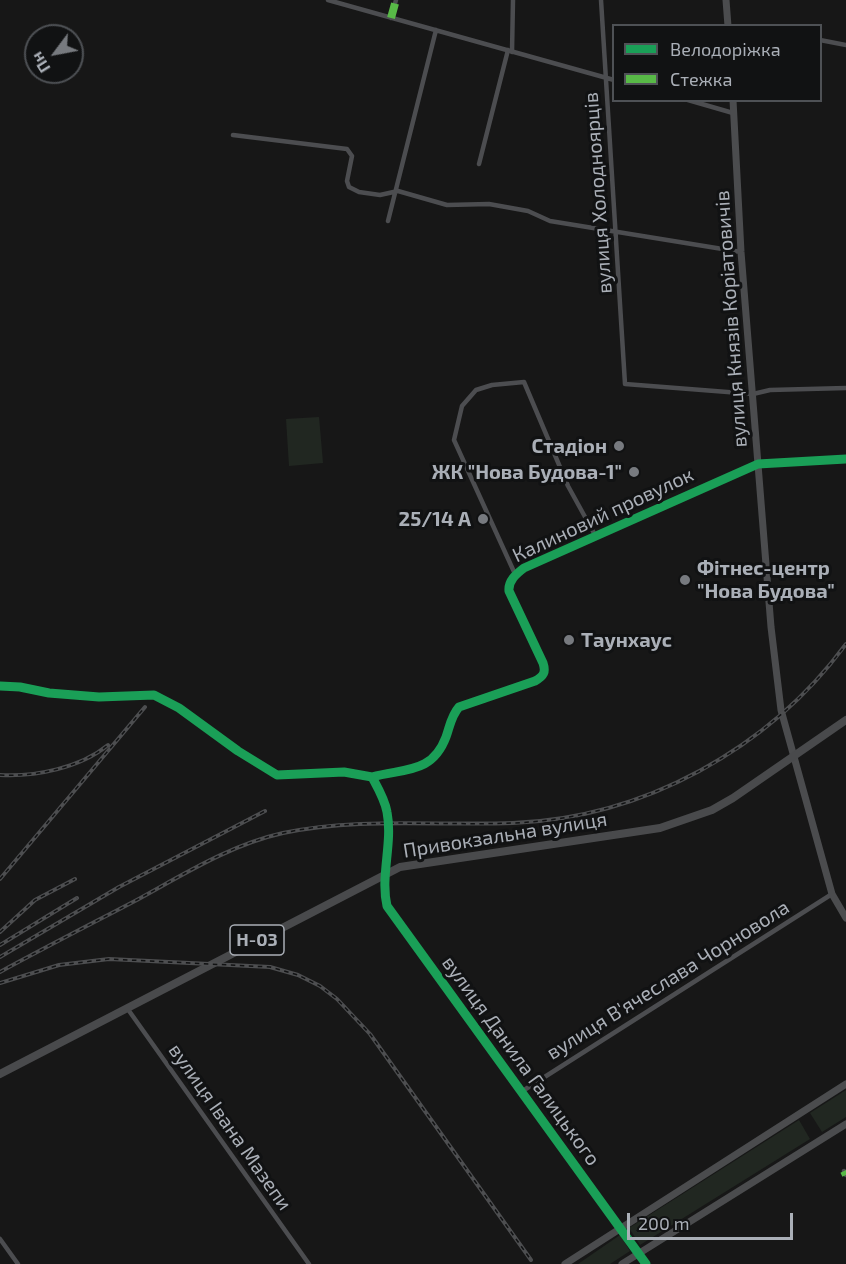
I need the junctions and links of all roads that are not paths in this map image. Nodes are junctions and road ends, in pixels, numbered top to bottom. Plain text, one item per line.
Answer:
1 (328, 0) edge
2 (396, 0) edge
3 (513, 0) edge
4 (601, 0) edge
5 (726, 0) edge
6 (391, 18) junction
7 (728, 24) edge
8 (436, 30) junction
9 (822, 40) edge
10 (846, 45) edge
11 (510, 51) junction
12 (606, 78) junction
13 (612, 80) edge
14 (695, 102) edge
15 (732, 102) edge
16 (733, 113) junction
17 (233, 135) dead end
18 (479, 164) dead end
19 (395, 191) junction
20 (388, 221) dead end
21 (616, 230) junction
22 (741, 252) junction
23 (846, 388) edge
24 (753, 394) junction
25 (846, 459) edge
26 (758, 465) junction
27 (594, 535) junction
28 (515, 574) junction
29 (0, 686) edge
30 (846, 720) edge
31 (794, 757) junction
32 (372, 777) junction
33 (386, 873) junction
34 (832, 894) junction
35 (846, 918) edge
36 (127, 1008) junction
37 (0, 1074) edge
38 (846, 1084) edge
39 (521, 1092) junction
40 (846, 1124) edge
41 (620, 1227) junction
42 (0, 1239) edge
43 (6, 1248) junction
44 (0, 1252) edge
45 (638, 1254) junction
46 (18, 1264) edge
47 (309, 1264) edge
48 (565, 1264) edge
49 (622, 1264) edge
50 (646, 1264) edge

1 - 6 street
2 - 6 street
3 - 11 street
4 - 12 street, вулиця Холодноярців
5 - 7 main road
6 - 8 street
8 - 11 street
8 - 19 street
9 - 10 street
11 - 12 street
11 - 18 street
12 - 13 street
12 - 21 street, вулиця Холодноярців
14 - 16 street
15 - 16 main road, вулиця Князів Коріатовичів
16 - 22 main road, вулиця Князів Коріатовичів
17 - 19 street
19 - 20 street
19 - 21 street
21 - 22 street
21 - 24 street, вулиця Холодноярців
22 - 24 main road, вулиця Князів Коріатовичів
23 - 24 street
24 - 26 main road, вулиця Князів Коріатовичів
25 - 26 street, Калиновий провулок
26 - 27 street, Калиновий провулок
26 - 31 main road, вулиця Князів Коріатовичів
27 - 28 street, Калиновий провулок
27 - 28 street
28 - 32 street, Калиновий провулок
29 - 32 street
30 - 31 main road, Н-03
31 - 33 main road, Привокзальна вулиця / Н-03
31 - 34 main road, вулиця Князів Коріатовичів
32 - 33 street, вулиця Данила Галицького
33 - 36 main road, Привокзальна вулиця / Н-03
33 - 39 street, вулиця Данила Галицького
34 - 35 main road, вулиця Князів Коріатовичів
34 - 39 street, вулиця В'ячеслава Чорновола
36 - 37 main road, Привокзальна вулиця / Н-03
36 - 47 street, вулиця Івана Мазепи
38 - 41 main road
39 - 41 street, вулиця Данила Галицького
40 - 45 main road
41 - 45 street, вулиця Данила Галицького
41 - 48 main road
42 - 43 street
43 - 44 street
43 - 46 street
45 - 49 main road
45 - 50 street, вулиця Данила Галицького

